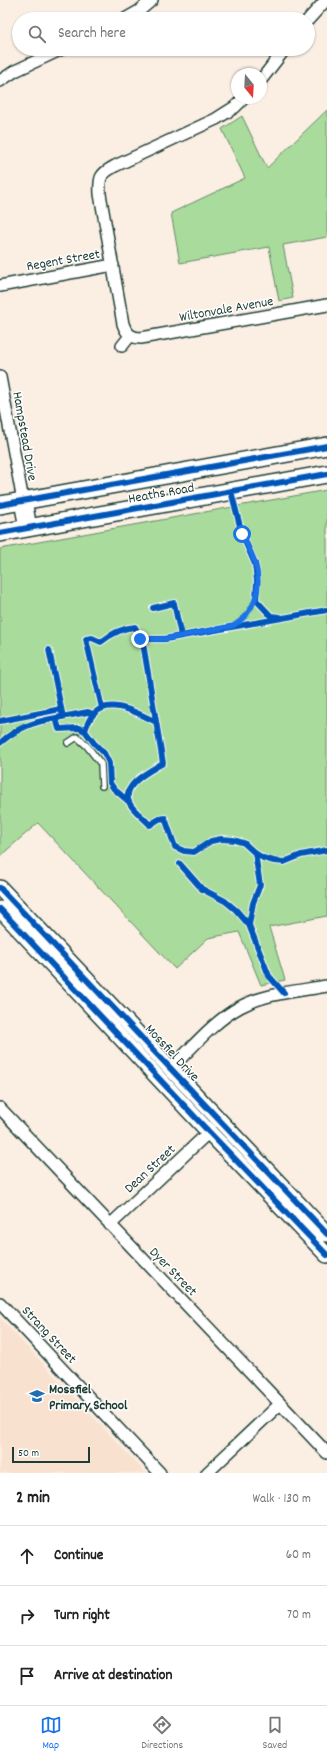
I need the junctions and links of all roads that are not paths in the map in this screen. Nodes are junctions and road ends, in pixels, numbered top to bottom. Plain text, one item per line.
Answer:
1 (152, 0) edge
2 (326, 0) edge
3 (137, 12) edge
4 (315, 12) edge
5 (47, 56) edge
6 (280, 56) edge
7 (267, 72) edge
8 (0, 81) edge
9 (238, 104) edge
10 (113, 265) junction
11 (0, 286) edge
12 (327, 305) edge
13 (130, 336) junction
14 (122, 346) dead end
15 (0, 377) edge
16 (327, 446) edge
17 (327, 474) edge
18 (23, 501) junction
19 (0, 505) edge
20 (28, 528) junction
21 (0, 533) edge
22 (68, 743) dead end
23 (102, 786) dead end
24 (0, 888) edge
25 (0, 909) edge
26 (327, 986) edge
27 (171, 1068) junction
28 (0, 1108) edge
29 (209, 1132) junction
30 (110, 1225) junction
31 (327, 1234) edge
32 (327, 1255) edge
33 (0, 1303) edge
34 (280, 1404) junction
35 (327, 1453) edge
36 (160, 1473) edge
37 (207, 1473) edge

1 - 3 street
2 - 4 street
5 - 8 street
6 - 7 street
9 - 10 street, Regent Street
10 - 11 street, Regent Street
10 - 13 street
12 - 13 street, Wiltonvale Avenue
13 - 14 street
15 - 18 street, Hampstead Drive
16 - 18 main road, Heaths Road
17 - 20 main road, Heaths Road
18 - 19 main road, Heaths Road
18 - 20 main road
20 - 21 main road, Heaths Road
22 - 23 lane
24 - 27 street, Mossfiel Drive
25 - 29 street, Mossfiel Drive
26 - 27 street
27 - 31 street, Mossfiel Drive
28 - 30 street, Dyer Street
29 - 30 street, Dean Street
29 - 32 street, Mossfiel Drive
30 - 34 street, Dyer Street
33 - 36 street, Strang Street
34 - 35 street, Dyer Street
34 - 37 street

